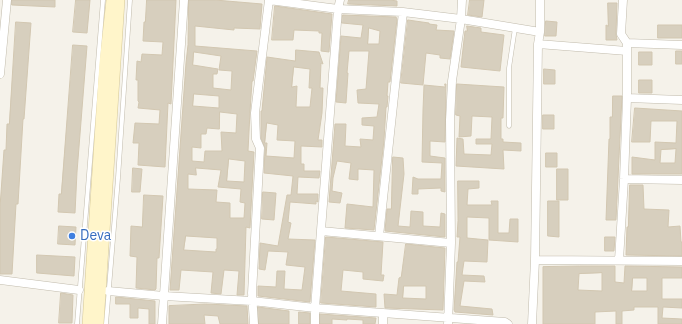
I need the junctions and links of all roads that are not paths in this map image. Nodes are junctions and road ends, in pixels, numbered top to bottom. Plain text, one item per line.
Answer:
1 (7, 0) edge
2 (103, 0) edge
3 (112, 0) edge
4 (119, 0) edge
5 (130, 0) edge
6 (184, 0) edge
7 (269, 0) edge
8 (340, 0) edge
9 (462, 0) edge
10 (540, 0) edge
11 (622, 0) edge
12 (338, 9) junction
13 (403, 12) junction
14 (461, 19) junction
15 (514, 28) junction
16 (540, 32) junction
17 (538, 44) junction
18 (682, 45) edge
19 (627, 47) junction
20 (0, 74) edge
21 (627, 98) junction
22 (682, 100) edge
23 (508, 126) dead end
24 (624, 179) junction
25 (682, 180) edge
26 (321, 231) junction
27 (379, 236) junction
28 (451, 243) junction
29 (535, 260) junction
30 (619, 260) junction
31 (682, 261) edge
32 (0, 280) edge
33 (79, 290) junction
34 (108, 291) junction
35 (164, 296) junction
36 (252, 301) junction
37 (315, 308) junction
38 (383, 313) junction
39 (448, 321) edge
40 (77, 324) edge
41 (88, 324) edge
42 (98, 324) edge
43 (106, 324) edge
44 (162, 324) edge
45 (254, 324) edge
46 (315, 324) edge
47 (383, 324) edge
48 (508, 324) edge
49 (532, 324) edge

1 - 20 street
2 - 33 lane
3 - 41 main road
4 - 42 main road
5 - 34 lane
6 - 35 street
7 - 12 street
7 - 36 street
8 - 12 street
9 - 14 street
10 - 16 street
11 - 19 street
12 - 13 street
12 - 26 street
13 - 14 street
13 - 27 street
14 - 15 street
14 - 28 street
15 - 16 street
15 - 23 lane
16 - 17 street
17 - 19 street
17 - 29 street
18 - 19 street
19 - 21 street
21 - 22 street
21 - 24 street
24 - 25 street
24 - 30 street
26 - 27 street
26 - 37 street
27 - 28 street
28 - 39 street
29 - 30 street
29 - 49 street
30 - 31 street
32 - 33 street
33 - 40 lane
34 - 35 street
34 - 43 lane
35 - 36 street
35 - 44 street
36 - 37 street
36 - 45 street
37 - 38 street
37 - 46 street
38 - 39 street
38 - 47 street
39 - 48 street

